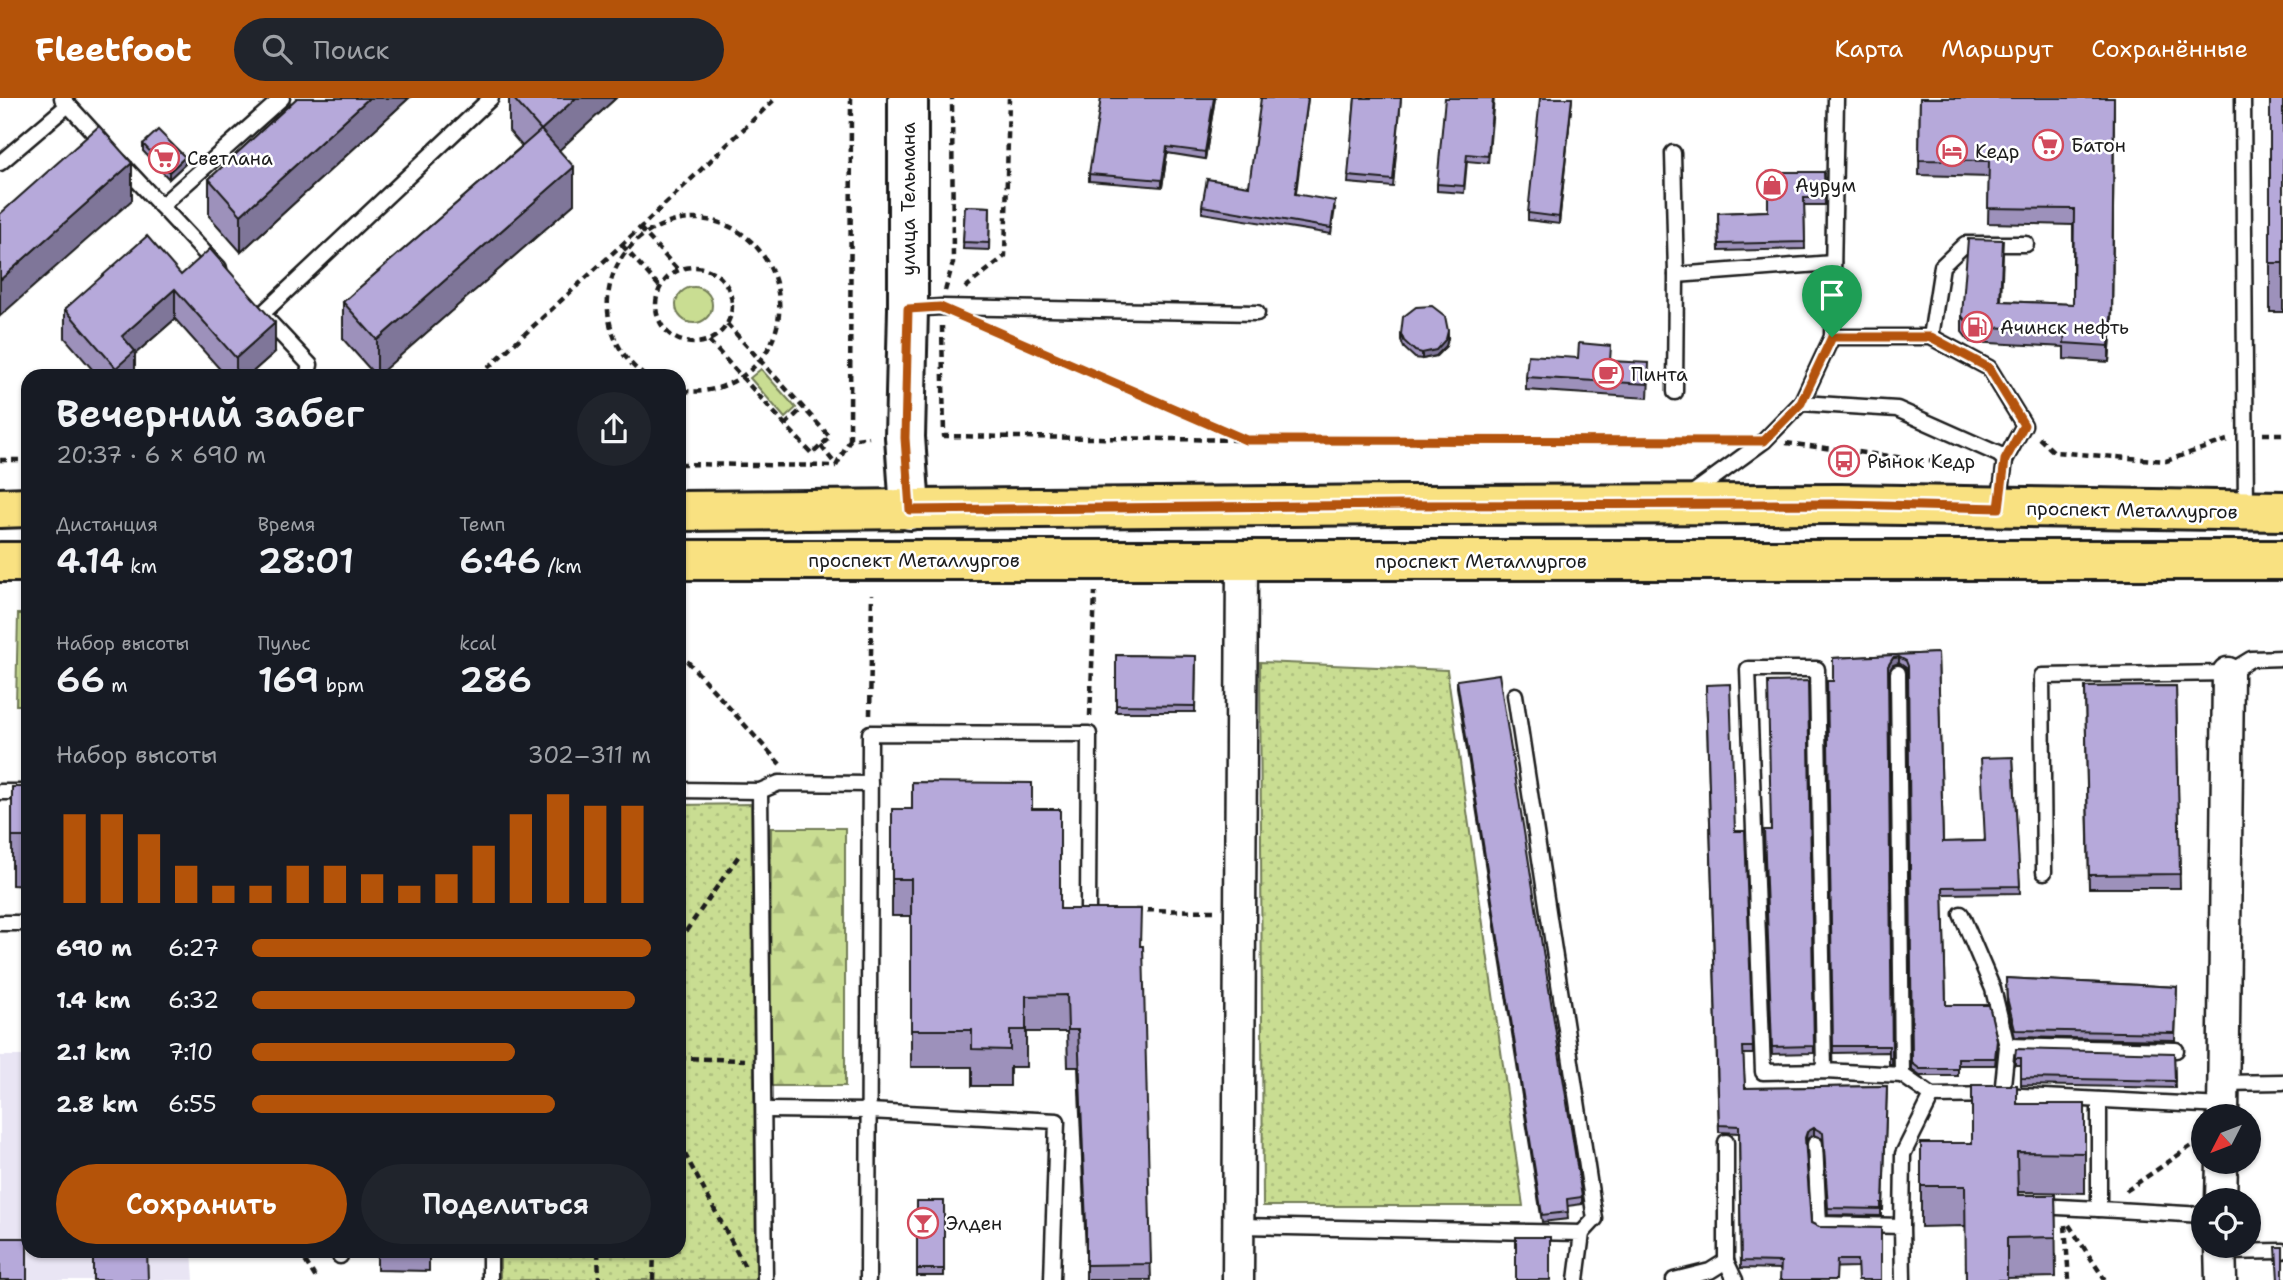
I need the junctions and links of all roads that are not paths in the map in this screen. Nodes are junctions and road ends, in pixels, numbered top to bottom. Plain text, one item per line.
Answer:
1 (282, 98) edge
2 (491, 98) edge
3 (908, 98) edge
4 (1836, 98) edge
5 (2243, 98) edge
6 (65, 101) edge
7 (1673, 153) dead end
8 (0, 163) edge
9 (161, 206) junction
10 (2026, 244) dead end
11 (1833, 264) junction
12 (225, 275) edge
13 (1676, 275) junction
14 (924, 308) junction
15 (1257, 313) dead end
16 (1832, 337) junction
17 (1931, 337) junction
18 (309, 369) edge
19 (1675, 393) dead end
20 (1801, 403) junction
21 (2001, 457) junction
22 (1675, 506) junction
23 (21, 507) edge
24 (0, 508) edge
25 (1999, 508) junction
26 (910, 510) junction
27 (686, 511) edge
28 (2246, 511) junction
29 (2283, 511) edge
30 (686, 560) edge
31 (910, 560) junction
32 (2283, 560) edge
33 (1242, 561) junction
34 (0, 562) edge
35 (21, 562) edge
36 (2283, 658) edge
37 (1898, 673) dead end
38 (2228, 673) junction
39 (1515, 695) dead end
40 (870, 783) junction
41 (686, 790) edge
42 (760, 791) junction
43 (0, 792) edge
44 (21, 792) edge
45 (2044, 872) dead end
46 (1088, 910) edge
47 (1961, 914) dead end
48 (0, 923) edge
49 (21, 923) edge
50 (2007, 1045) junction
51 (2176, 1050) dead end
52 (1824, 1071) junction
53 (1902, 1075) junction
54 (2283, 1082) edge
55 (1933, 1096) junction
56 (2002, 1096) junction
57 (2099, 1100) junction
58 (2222, 1102) edge
59 (765, 1110) junction
60 (869, 1111) junction
61 (1726, 1142) dead end
62 (1815, 1144) dead end
63 (2030, 1205) edge
64 (2099, 1209) junction
65 (2191, 1214) edge
66 (1239, 1226) junction
67 (1902, 1226) junction
68 (1582, 1233) junction
69 (2283, 1251) edge
70 (489, 1258) edge
71 (2220, 1259) edge
72 (1726, 1261) junction
73 (490, 1280) edge
74 (765, 1280) edge
75 (868, 1280) edge
76 (1052, 1280) edge
77 (1238, 1280) edge
78 (1576, 1280) edge
79 (1674, 1280) edge
80 (1735, 1280) edge
81 (1903, 1280) edge

1 - 9 lane
2 - 18 lane
3 - 14 main road, улица Тельмана
4 - 11 lane
5 - 28 lane
6 - 8 lane
6 - 9 lane
7 - 13 lane
9 - 12 lane
10 - 17 lane
11 - 13 lane
11 - 16 lane
13 - 19 lane
14 - 15 lane
14 - 26 main road, улица Тельмана
16 - 17 lane
16 - 20 lane
17 - 21 lane
20 - 21 lane
20 - 22 lane
21 - 25 lane
22 - 25 main road, проспект Металлургов
22 - 26 main road, проспект Металлургов
23 - 24 main road
25 - 28 main road, проспект Металлургов
26 - 27 main road, проспект Металлургов
26 - 31 main road
28 - 29 main road, проспект Металлургов
30 - 31 main road, проспект Металлургов
31 - 33 main road, проспект Металлургов
32 - 33 main road, проспект Металлургов
33 - 66 street
34 - 35 main road
36 - 38 lane
37 - 53 lane
38 - 45 lane
38 - 58 street
39 - 68 lane
40 - 42 lane
40 - 46 lane
40 - 60 lane
41 - 42 lane
42 - 59 lane
43 - 44 lane
47 - 50 lane
48 - 49 lane
50 - 51 lane
50 - 56 lane
52 - 52 lane
52 - 53 lane
53 - 55 lane
54 - 58 lane
55 - 56 lane
55 - 67 lane
56 - 57 lane
57 - 58 lane
57 - 64 lane
59 - 60 lane
59 - 74 lane
60 - 75 lane
60 - 76 lane
61 - 72 lane
62 - 67 lane
63 - 64 lane
64 - 65 lane
66 - 68 lane
66 - 77 street
67 - 81 lane
68 - 78 lane
69 - 71 lane
70 - 73 lane
72 - 79 lane
72 - 80 lane

